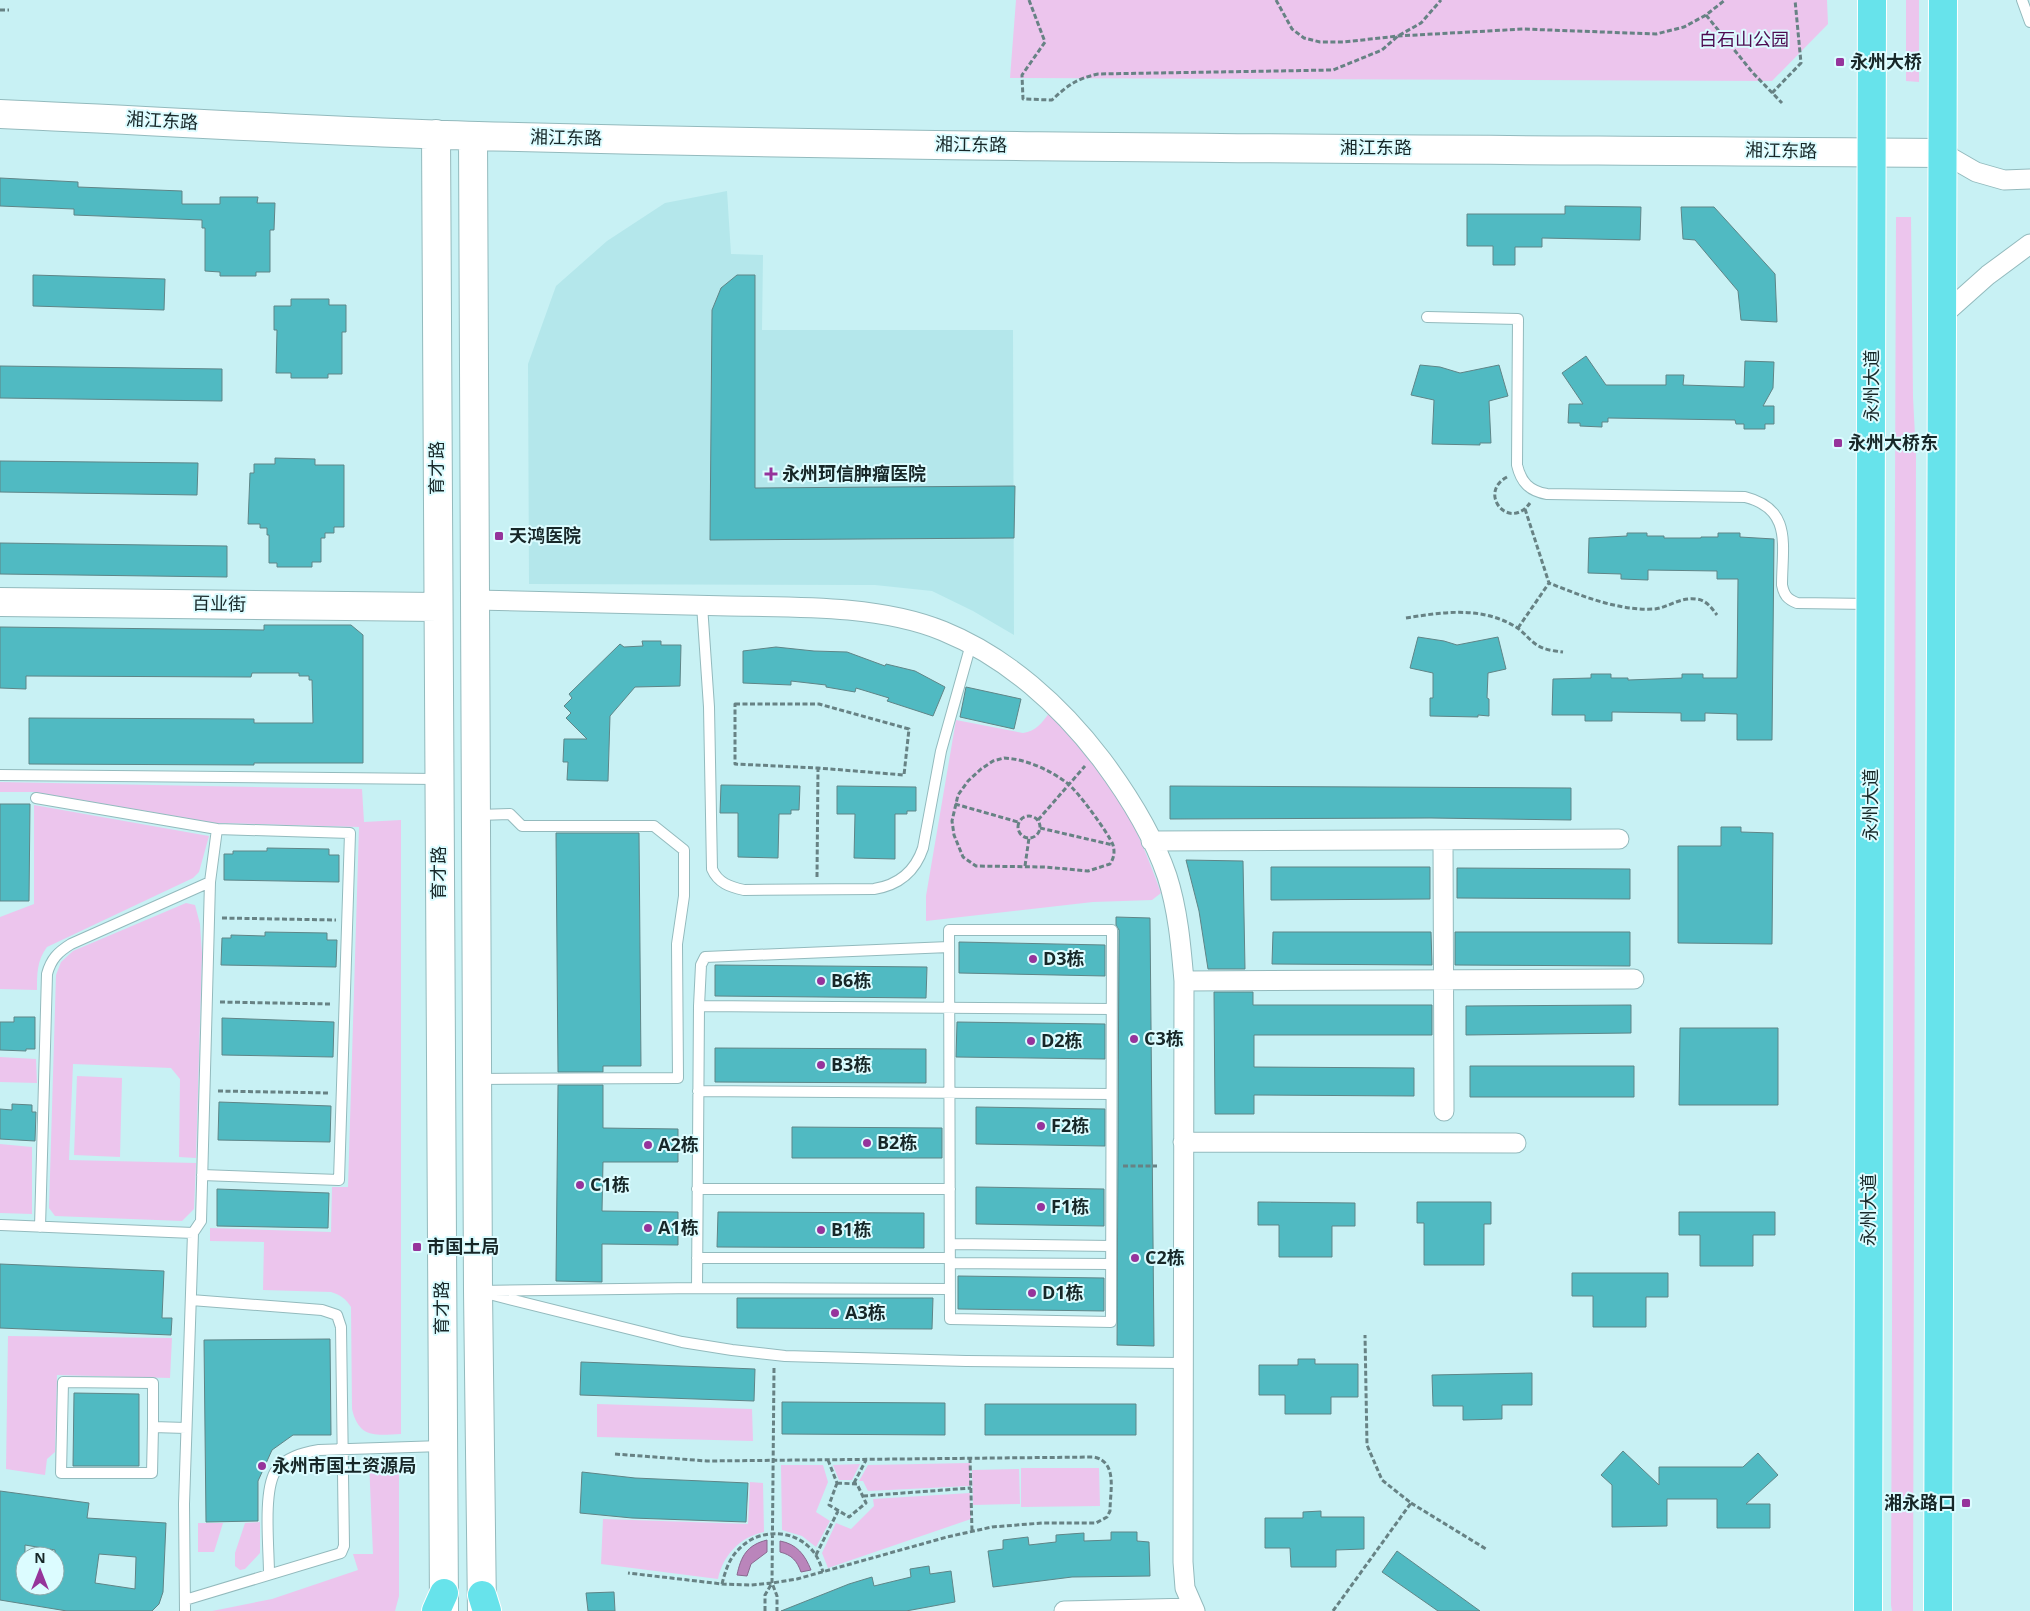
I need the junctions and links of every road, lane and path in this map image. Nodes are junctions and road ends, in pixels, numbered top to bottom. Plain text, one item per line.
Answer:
1 (1029, 0) edge
2 (1276, 0) edge
3 (1441, 0) edge
4 (1725, 0) edge
5 (1795, 0) edge
6 (1872, 0) edge
7 (1943, 0) edge
8 (2022, 0) edge
9 (0, 10) edge
10 (8, 10) dead end
11 (1706, 14) junction
12 (2030, 22) edge
13 (1398, 36) junction
14 (1772, 93) junction
15 (1782, 103) dead end
16 (0, 114) edge
17 (436, 134) junction
18 (473, 136) junction
19 (1872, 152) junction
20 (1943, 153) junction
21 (2030, 179) edge
22 (2030, 244) edge
23 (1942, 316) junction
24 (1427, 317) dead end
25 (1519, 475) junction
26 (1532, 490) junction
27 (1525, 509) junction
28 (1549, 583) junction
29 (476, 600) junction
30 (0, 602) edge
31 (1871, 604) junction
32 (702, 605) junction
33 (437, 607) junction
34 (1717, 615) dead end
35 (1406, 618) dead end
36 (1518, 628) junction
37 (971, 644) junction
38 (1563, 652) dead end
39 (1095, 751) junction
40 (818, 768) junction
41 (0, 775) edge
42 (438, 779) junction
43 (1069, 784) junction
44 (36, 798) dead end
45 (955, 804) junction
46 (476, 815) junction
47 (1038, 820) junction
48 (1018, 822) junction
49 (1040, 828) junction
50 (217, 829) junction
51 (1029, 838) junction
52 (1619, 839) dead end
53 (1443, 840) junction
54 (1151, 841) junction
55 (1113, 845) junction
56 (1025, 866) junction
57 (210, 882) junction
58 (816, 890) junction
59 (209, 917) junction
60 (348, 920) junction
61 (949, 947) junction
62 (1444, 979) junction
63 (1634, 979) dead end
64 (1184, 980) junction
65 (207, 1001) junction
66 (345, 1005) junction
67 (699, 1006) junction
68 (949, 1007) junction
69 (1111, 1009) junction
70 (477, 1079) junction
71 (204, 1091) junction
72 (698, 1091) junction
73 (950, 1092) junction
74 (342, 1094) junction
75 (1111, 1094) junction
76 (1444, 1111) dead end
77 (1183, 1142) junction
78 (1516, 1143) dead end
79 (1112, 1166) junction
80 (1157, 1166) dead end
81 (202, 1175) junction
82 (697, 1189) junction
83 (950, 1189) junction
84 (1, 1226) edge
85 (40, 1227) junction
86 (193, 1233) junction
87 (950, 1244) junction
88 (1111, 1246) junction
89 (697, 1258) junction
90 (950, 1261) junction
91 (1111, 1264) junction
92 (697, 1288) junction
93 (950, 1289) junction
94 (478, 1291) junction
95 (191, 1300) junction
96 (1364, 1335) dead end
97 (774, 1354) junction
98 (1183, 1363) junction
99 (153, 1427) junction
100 (186, 1428) junction
101 (443, 1446) junction
102 (343, 1450) junction
103 (616, 1454) dead end
104 (970, 1458) junction
105 (774, 1460) junction
106 (828, 1460) junction
107 (866, 1460) junction
108 (837, 1483) junction
109 (853, 1484) junction
110 (971, 1488) junction
111 (863, 1496) junction
112 (1412, 1503) junction
113 (838, 1511) junction
114 (972, 1531) junction
115 (773, 1533) junction
116 (1486, 1549) dead end
117 (816, 1555) junction
118 (824, 1572) junction
119 (628, 1573) dead end
120 (269, 1574) junction
121 (772, 1583) junction
122 (722, 1584) junction
123 (442, 1598) edge
124 (483, 1599) edge
125 (185, 1606) edge
126 (1194, 1610) edge
127 (765, 1611) edge
128 (777, 1611) edge
129 (1064, 1611) edge
130 (1333, 1611) edge
131 (1868, 1611) edge
132 (1938, 1611) edge

1 - 13 path
2 - 13 path
3 - 13 path
4 - 11 path
5 - 14 path
6 - 19 main road, 永州大道
7 - 20 main road
8 - 12 lane
9 - 10 path
11 - 13 path
11 - 14 path
14 - 15 path
16 - 17 main road, 湘江东路
17 - 18 main road, 湘江东路
17 - 33 main road, 育才路
18 - 19 main road, 湘江东路
18 - 29 main road, 育才路
19 - 20 main road, 湘江东路
19 - 31 main road, 永州大道
20 - 21 street
20 - 23 main road
22 - 23 street
23 - 132 main road
24 - 25 lane
25 - 26 lane
25 - 27 path
26 - 27 path
26 - 31 lane
27 - 28 path
28 - 34 path
28 - 36 path
29 - 32 street
29 - 46 main road, 育才路
30 - 33 main road, 百业街
31 - 131 main road, 永州大道
32 - 37 street
32 - 58 lane
33 - 42 main road, 育才路
35 - 36 path
36 - 38 path
37 - 39 street
37 - 58 lane
39 - 43 path
39 - 54 street
40 - 40 path
40 - 58 path
41 - 42 lane
42 - 101 main road, 育才路
43 - 45 path
43 - 47 path
43 - 55 path
44 - 50 lane
45 - 48 path
45 - 56 path
46 - 70 main road, 育才路
46 - 70 lane
47 - 48 path
47 - 49 path
48 - 51 path
49 - 51 path
49 - 55 path
50 - 57 lane
50 - 60 lane
51 - 56 path
52 - 53 street
53 - 54 street
53 - 62 street
54 - 64 street
55 - 56 path
57 - 59 lane
57 - 85 lane
59 - 60 path
59 - 65 lane
60 - 66 lane
61 - 67 lane
61 - 68 lane
61 - 69 lane
62 - 63 street
62 - 64 street
62 - 76 street
64 - 77 street
65 - 66 path
65 - 71 lane
66 - 74 lane
67 - 68 lane
67 - 72 lane
68 - 69 lane
68 - 73 lane
69 - 75 lane
70 - 94 main road, 育才路
71 - 74 path
71 - 81 lane
72 - 73 lane
72 - 82 lane
73 - 75 lane
73 - 83 lane
74 - 81 lane
75 - 79 lane
77 - 78 street
77 - 98 street
79 - 80 path
79 - 88 lane
81 - 86 lane
82 - 83 lane
82 - 89 lane
83 - 87 lane
84 - 85 lane
85 - 86 lane
86 - 95 lane
87 - 88 lane
87 - 90 lane
88 - 91 lane
89 - 90 lane
89 - 92 lane
90 - 91 lane
90 - 93 lane
91 - 93 lane
92 - 93 lane
92 - 94 lane
94 - 97 lane
94 - 124 main road, 育才路
95 - 100 lane
95 - 102 lane
96 - 112 path
97 - 98 lane
97 - 105 path
98 - 126 street
99 - 99 lane
99 - 100 lane
100 - 125 lane
101 - 102 lane
101 - 123 main road, 育才路
102 - 120 lane
102 - 120 lane
103 - 105 path
104 - 107 path
104 - 110 path
104 - 114 path
105 - 106 path
105 - 115 path
106 - 107 path
106 - 108 path
107 - 109 path
108 - 109 path
108 - 113 path
109 - 111 path
110 - 111 path
110 - 114 path
111 - 113 path
112 - 116 path
112 - 130 path
113 - 117 path
114 - 118 path
115 - 117 path
115 - 121 path
115 - 122 path
117 - 118 path
118 - 121 path
119 - 122 path
120 - 125 lane
121 - 122 path
121 - 127 path
121 - 128 path
123 - 124 main road
126 - 129 street

